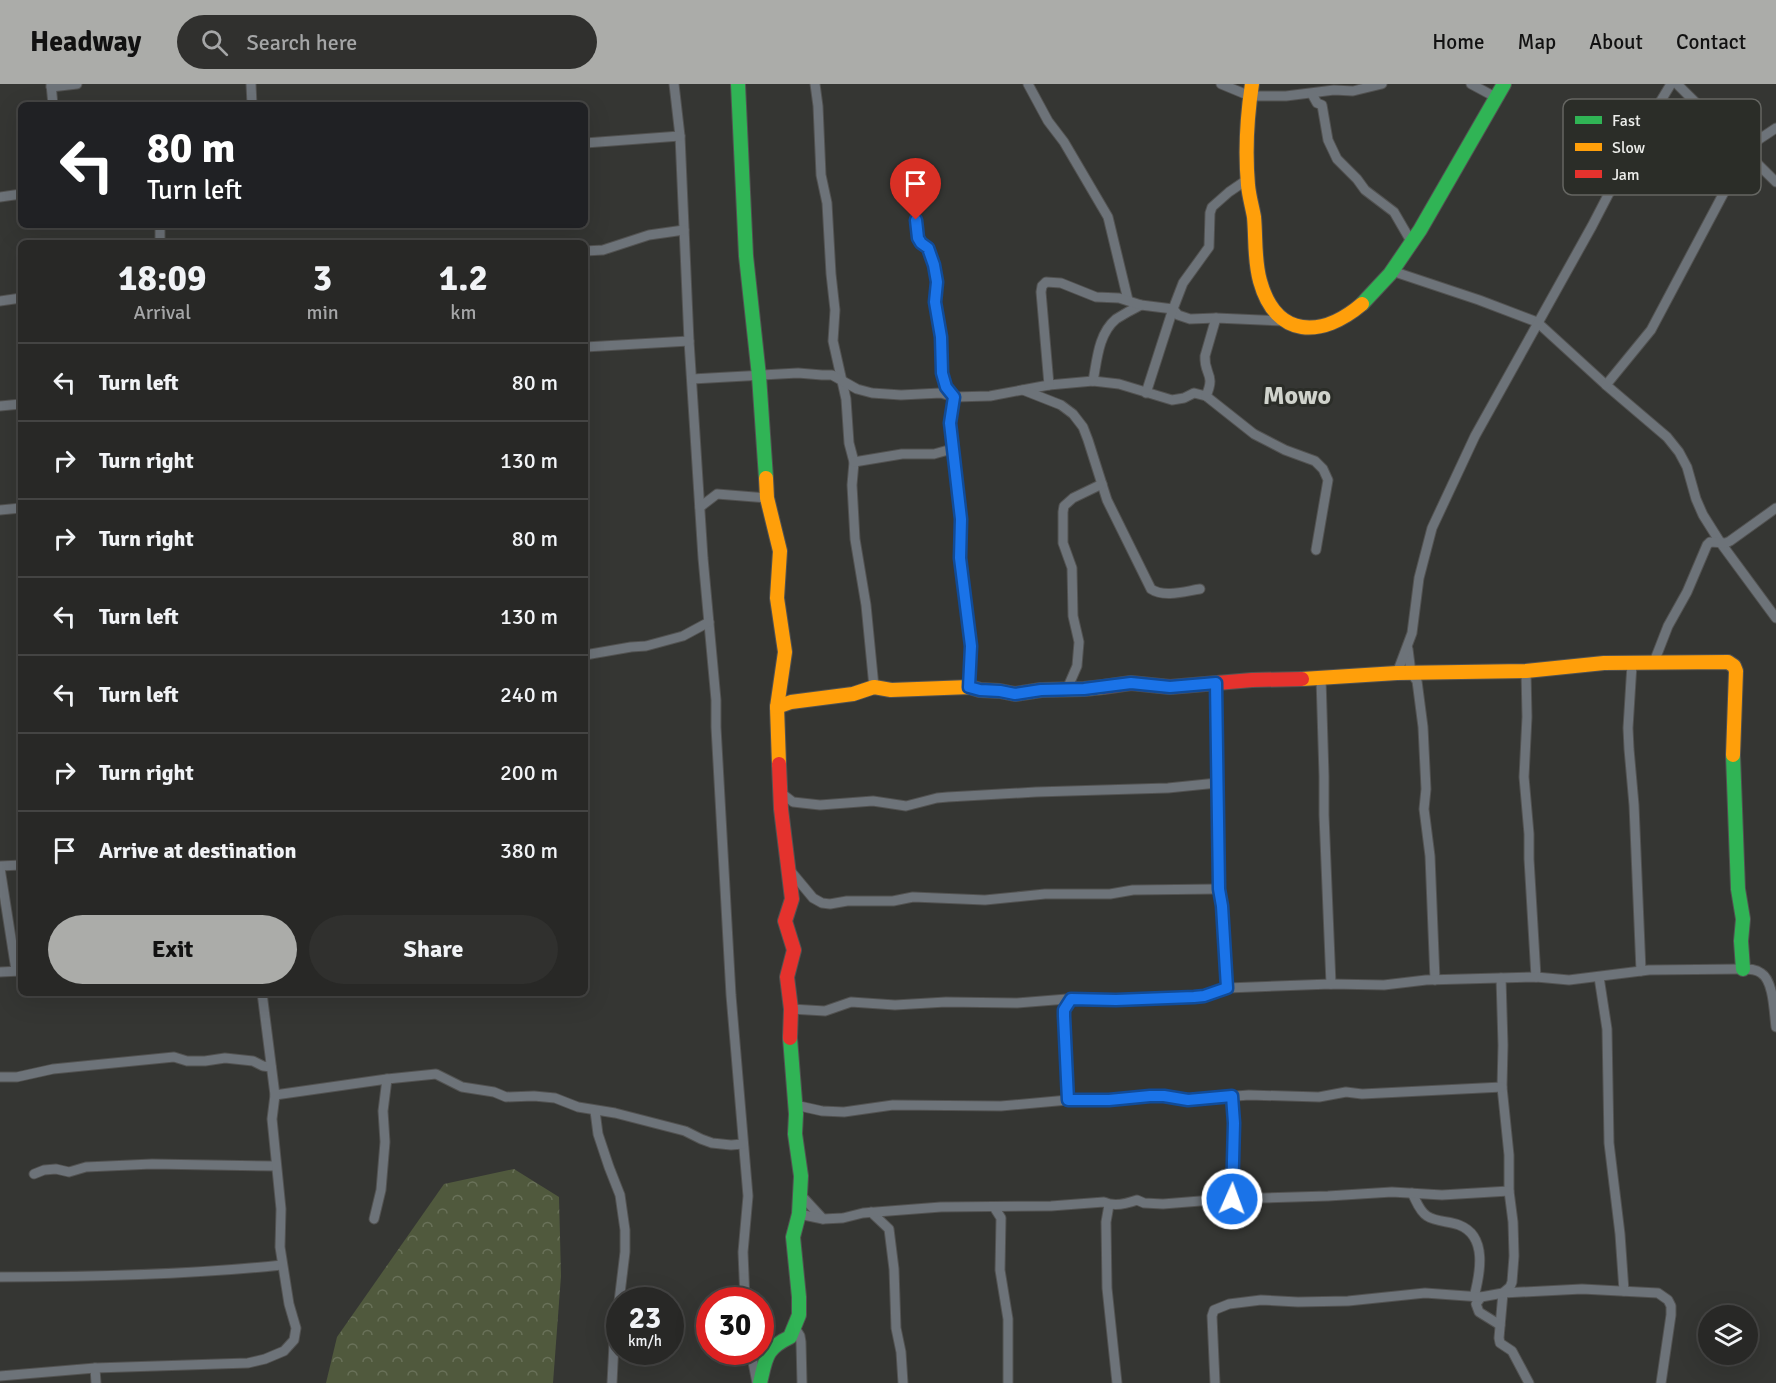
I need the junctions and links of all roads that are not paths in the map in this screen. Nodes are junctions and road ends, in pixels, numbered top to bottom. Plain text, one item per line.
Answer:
1 (77, 84) edge
2 (251, 84) edge
3 (674, 84) edge
4 (738, 84) edge
5 (815, 84) edge
6 (1028, 84) edge
7 (1221, 84) edge
8 (1382, 84) edge
9 (1471, 84) edge
10 (1504, 84) edge
11 (1671, 84) edge
12 (1677, 84) edge
13 (51, 85) edge
14 (1251, 90) edge
15 (1312, 94) junction
16 (1497, 98) junction
17 (1662, 99) edge
18 (1692, 99) edge
19 (53, 102) edge
20 (252, 102) edge
21 (1776, 128) edge
22 (680, 136) junction
23 (1761, 138) edge
24 (588, 143) edge
25 (1761, 166) edge
26 (1248, 179) junction
27 (1776, 182) edge
28 (18, 194) edge
29 (1608, 195) edge
30 (1723, 195) edge
31 (0, 197) edge
32 (916, 220) dead end
33 (684, 230) junction
34 (1412, 243) junction
35 (588, 251) edge
36 (1392, 271) junction
37 (18, 298) edge
38 (1128, 300) junction
39 (0, 301) edge
40 (1141, 305) junction
41 (1173, 309) junction
42 (1216, 318) junction
43 (1284, 321) junction
44 (1538, 322) junction
45 (689, 341) junction
46 (588, 347) edge
47 (759, 376) junction
48 (692, 379) junction
49 (842, 381) junction
50 (1093, 381) junction
51 (1049, 385) junction
52 (1606, 385) junction
53 (1023, 390) junction
54 (1146, 393) junction
55 (1206, 396) junction
56 (954, 397) junction
57 (18, 404) edge
58 (0, 406) edge
59 (952, 449) junction
60 (854, 462) junction
61 (1102, 484) junction
62 (767, 498) junction
63 (18, 507) edge
64 (700, 507) junction
65 (1776, 508) edge
66 (0, 510) edge
67 (1720, 542) junction
68 (1316, 549) dead end
69 (1200, 589) dead end
70 (1776, 618) edge
71 (709, 622) junction
72 (1407, 647) junction
73 (588, 654) edge
74 (1654, 662) junction
75 (1632, 664) junction
76 (1526, 670) junction
77 (1397, 673) junction
78 (1411, 673) junction
79 (1075, 675) junction
80 (1321, 678) junction
81 (1216, 683) junction
82 (874, 687) junction
83 (969, 687) junction
84 (1067, 689) junction
85 (1084, 689) junction
86 (782, 701) junction
87 (1217, 783) junction
88 (787, 805) junction
89 (18, 865) edge
90 (0, 867) edge
91 (788, 867) junction
92 (1219, 889) junction
93 (1743, 969) junction
94 (18, 970) edge
95 (1641, 971) junction
96 (0, 972) edge
97 (1536, 977) junction
98 (1599, 977) junction
99 (1501, 978) junction
100 (1436, 980) junction
101 (1331, 984) junction
102 (1227, 988) junction
103 (262, 996) edge
104 (1071, 999) junction
105 (791, 1009) junction
106 (1776, 1027) edge
107 (271, 1067) junction
108 (0, 1077) edge
109 (387, 1079) junction
110 (1502, 1087) junction
111 (274, 1095) junction
112 (1232, 1096) junction
113 (1068, 1100) junction
114 (795, 1105) junction
115 (595, 1111) junction
116 (743, 1144) junction
117 (276, 1166) junction
118 (34, 1174) dead end
119 (1509, 1191) junction
120 (1412, 1192) junction
121 (800, 1194) junction
122 (1232, 1199) junction
123 (1109, 1205) junction
124 (994, 1207) junction
125 (1010, 1207) junction
126 (908, 1210) junction
127 (871, 1212) junction
128 (800, 1214) junction
129 (1001, 1218) junction
130 (374, 1219) dead end
131 (823, 1219) junction
132 (889, 1229) junction
133 (282, 1265) junction
134 (0, 1278) edge
135 (744, 1287) edge
136 (1624, 1291) junction
137 (1503, 1293) junction
138 (1478, 1297) junction
139 (1500, 1325) junction
140 (795, 1328) junction
141 (95, 1368) junction
142 (0, 1376) edge
143 (758, 1376) edge
144 (1527, 1382) edge
145 (96, 1383) edge
146 (612, 1383) edge
147 (802, 1383) edge
148 (903, 1383) edge
149 (1008, 1383) edge
150 (1117, 1383) edge
151 (1215, 1383) edge
152 (1661, 1383) edge

1 - 13 street
2 - 20 street
3 - 22 street
4 - 47 street
5 - 49 street
6 - 38 street
7 - 14 street
8 - 15 street
9 - 16 street
10 - 16 street
11 - 17 street
12 - 18 street
13 - 19 street
14 - 15 street
14 - 26 street
15 - 34 street
16 - 34 street
21 - 23 street
22 - 24 street
22 - 33 street
25 - 27 street
26 - 41 street
26 - 43 street
28 - 31 street
29 - 44 street
30 - 52 street
32 - 56 street
33 - 35 street
33 - 45 street
34 - 36 street
36 - 43 street
36 - 44 street
37 - 39 street
38 - 40 street
38 - 51 street
40 - 41 street
40 - 50 street
41 - 42 street
41 - 54 street
42 - 43 street
42 - 55 street
44 - 52 street
44 - 72 street
45 - 46 street
45 - 48 street
47 - 48 street
47 - 49 street
47 - 62 street
48 - 64 street
49 - 56 street
49 - 60 street
50 - 51 street
50 - 54 street
51 - 53 street
52 - 67 street
53 - 56 street
53 - 61 street
54 - 55 street
55 - 68 street
56 - 59 street
57 - 58 street
59 - 60 street
59 - 83 street
60 - 82 street
61 - 69 street
61 - 79 street
62 - 64 street
62 - 86 street
63 - 66 street
64 - 71 street
65 - 67 street
67 - 70 street
67 - 74 street
71 - 73 street
71 - 116 street
72 - 77 street
72 - 78 street
74 - 75 street
74 - 93 street
75 - 76 street
75 - 95 street
76 - 78 street
76 - 97 street
77 - 78 street
77 - 80 street
78 - 100 street
79 - 84 street
79 - 85 street
80 - 81 street
80 - 101 street
81 - 85 street
81 - 87 street
82 - 83 street
82 - 86 street
83 - 84 street
84 - 85 street
86 - 88 street
87 - 88 street
87 - 92 street
88 - 91 street
89 - 90 street
90 - 94 street
91 - 92 street
91 - 105 street
92 - 102 street
93 - 95 street
93 - 106 street
94 - 96 street
95 - 98 street
97 - 98 street
97 - 99 street
98 - 136 street
99 - 100 street
99 - 110 street
100 - 101 street
101 - 102 street
102 - 104 street
103 - 107 street
104 - 105 street
104 - 113 street
105 - 114 street
107 - 108 street
107 - 111 street
109 - 111 street
109 - 115 street
109 - 130 street
110 - 112 street
110 - 119 street
111 - 117 street
112 - 113 street
112 - 122 street
113 - 114 street
114 - 121 street
115 - 116 street
115 - 146 street
116 - 135 street
117 - 118 street
117 - 133 street
119 - 120 street
119 - 137 street
120 - 122 street
120 - 138 street
121 - 128 street
121 - 131 street
122 - 123 street
123 - 125 street
123 - 150 street
124 - 125 street
124 - 126 street
124 - 129 street
125 - 129 street
126 - 127 street
126 - 132 street
127 - 131 street
127 - 132 street
128 - 131 street
128 - 140 street
129 - 149 street
132 - 148 street
133 - 134 street
133 - 141 street
136 - 137 street
136 - 152 street
137 - 138 street
137 - 139 street
138 - 139 street
138 - 151 street
139 - 144 street
140 - 143 street
140 - 147 street
141 - 142 street
141 - 145 street

